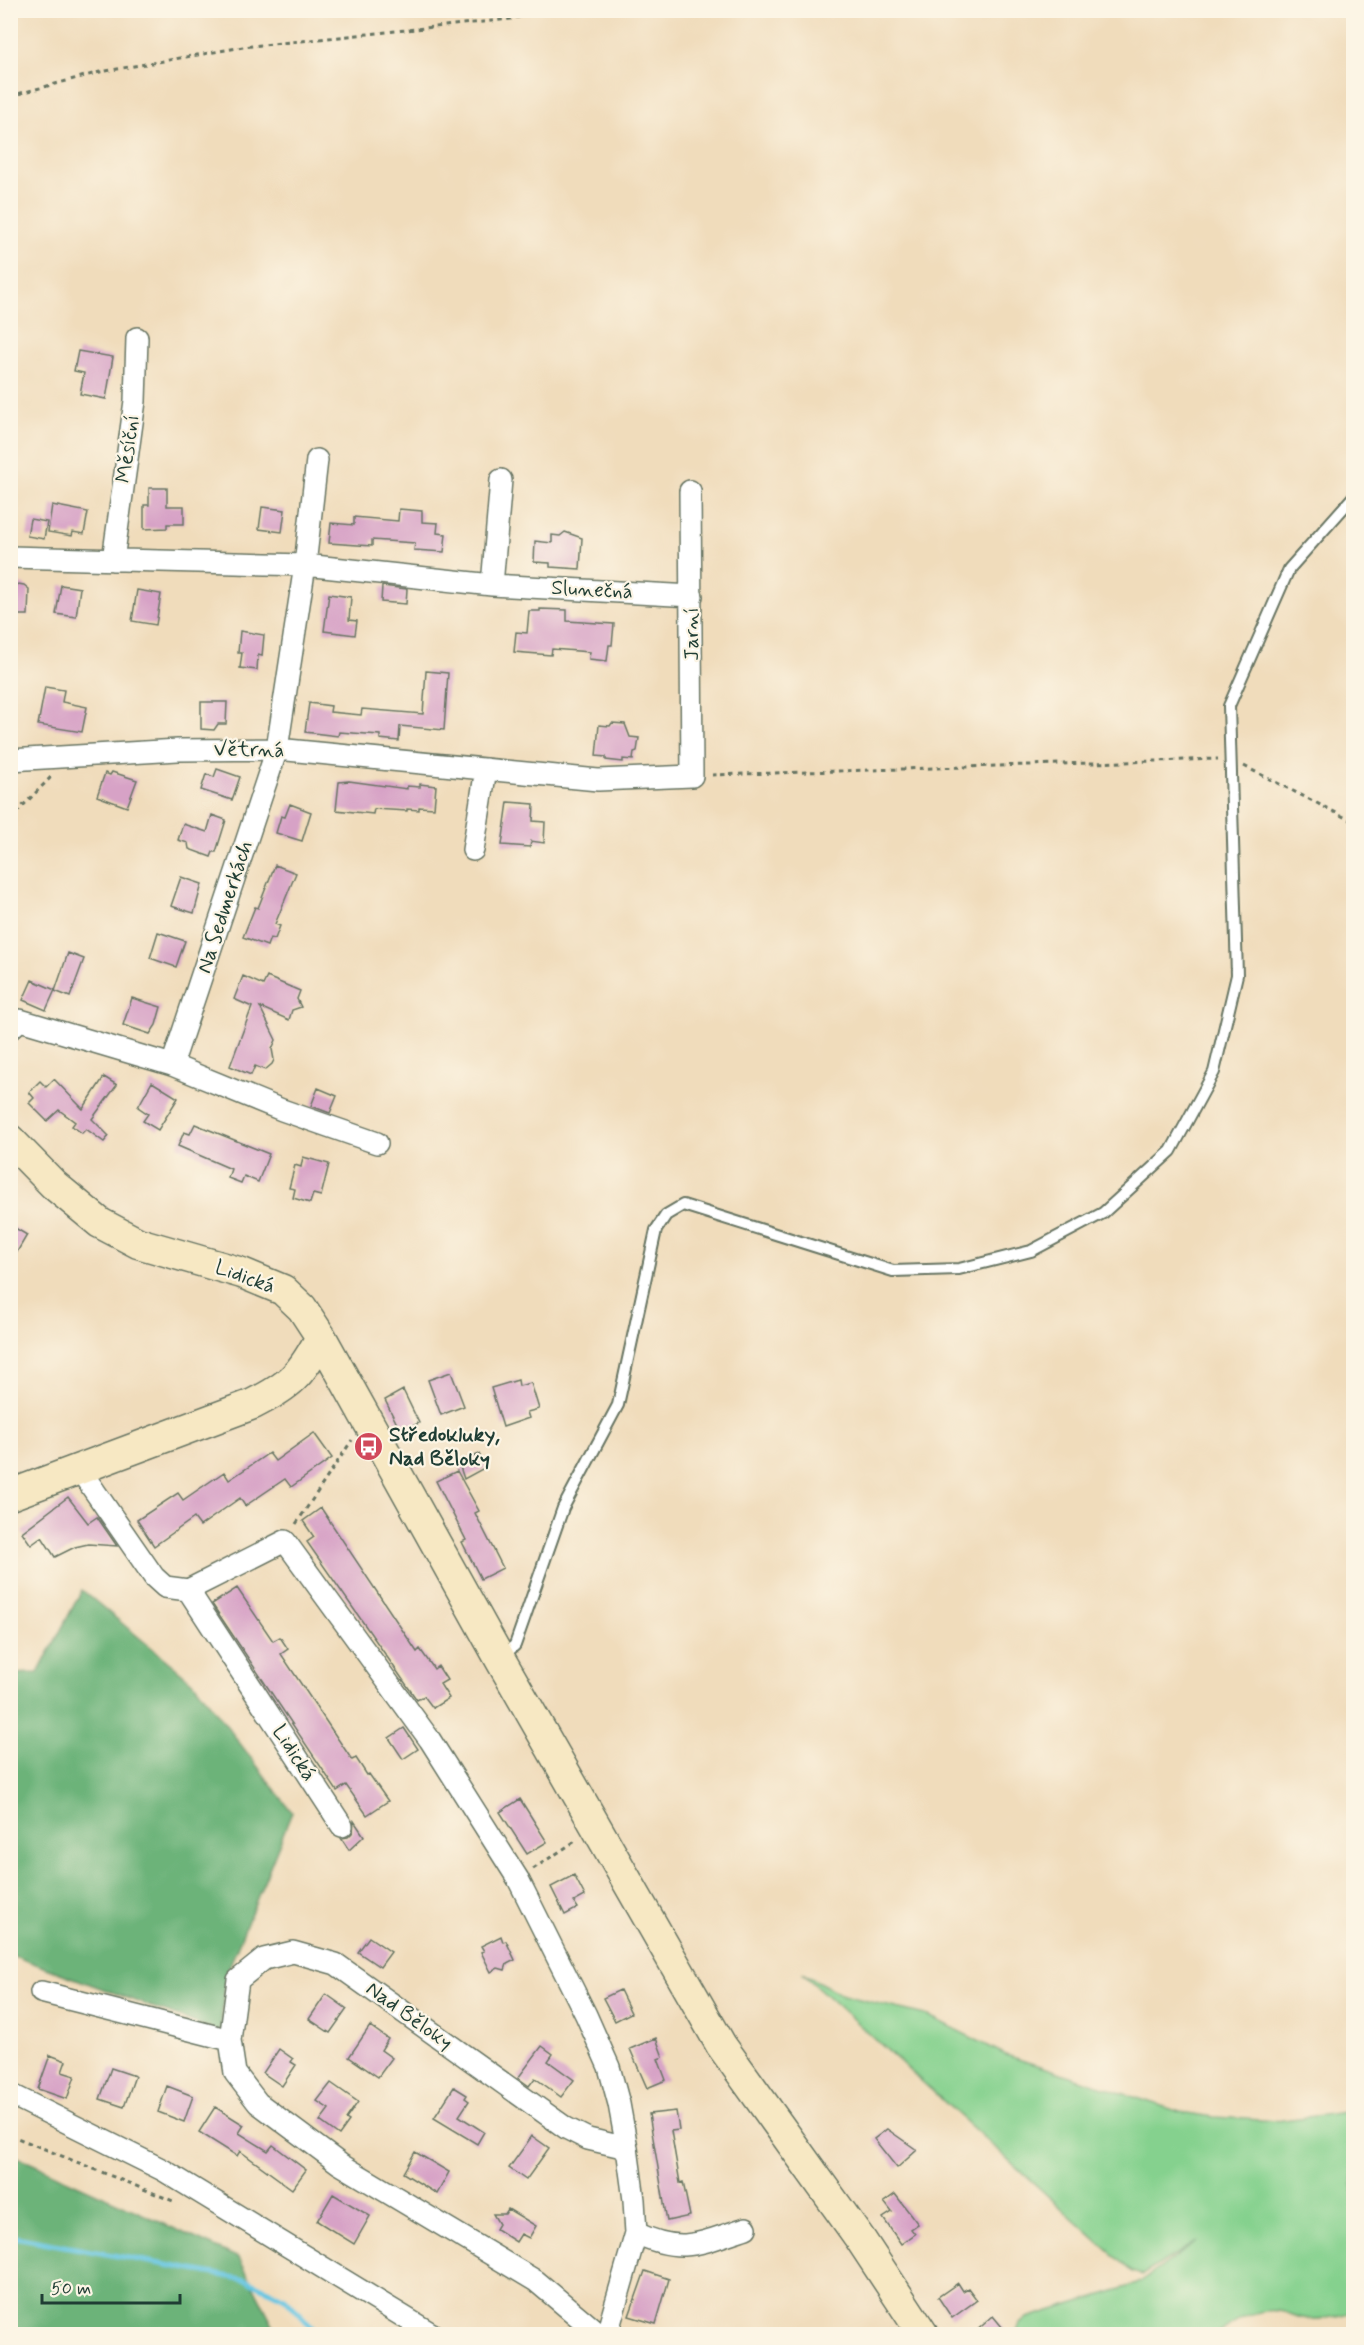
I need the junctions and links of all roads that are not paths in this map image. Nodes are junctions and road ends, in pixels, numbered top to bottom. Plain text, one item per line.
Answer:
1 (137, 338) dead end
2 (317, 459) dead end
3 (501, 480) dead end
4 (690, 491) dead end
5 (1353, 496) edge
6 (10, 557) edge
7 (112, 560) junction
8 (305, 565) junction
9 (492, 585) junction
10 (692, 596) junction
11 (277, 749) junction
12 (10, 760) edge
13 (486, 769) junction
14 (692, 776) joint
15 (473, 850) dead end
16 (10, 1029) edge
17 (172, 1065) junction
18 (10, 1140) edge
19 (377, 1143) dead end
20 (321, 1337) junction
21 (80, 1470) junction
22 (10, 1495) edge
23 (188, 1590) junction
24 (500, 1659) junction
25 (342, 1826) dead end
26 (41, 1992) dead end
27 (230, 2040) junction
28 (10, 2094) edge
29 (627, 2148) junction
30 (746, 2228) dead end
31 (636, 2233) junction
32 (432, 2334) edge
33 (599, 2334) edge
34 (607, 2334) edge
35 (923, 2334) edge

1 - 7 street, Měsíční
2 - 8 street
3 - 9 street
4 - 10 street, Jarní
5 - 24 lane
6 - 7 street
7 - 8 street
8 - 9 street, Slunečná
8 - 11 street
9 - 10 street, Slunečná
10 - 14 street, Jarní
11 - 12 street, Větrná
11 - 13 street, Větrná
11 - 17 street, Na Sedmerkách
13 - 14 street, Větrná
13 - 15 street
16 - 17 street
17 - 19 street
18 - 20 street, Lidická
20 - 21 street
20 - 24 street, Lidická
21 - 22 street
21 - 23 street
23 - 25 street, Lidická
23 - 29 street
24 - 35 street, Lidická
26 - 27 street
27 - 29 street, Nad Běloky
27 - 33 street, Nad Běloky
28 - 32 street
29 - 31 street
30 - 31 street
31 - 34 street

